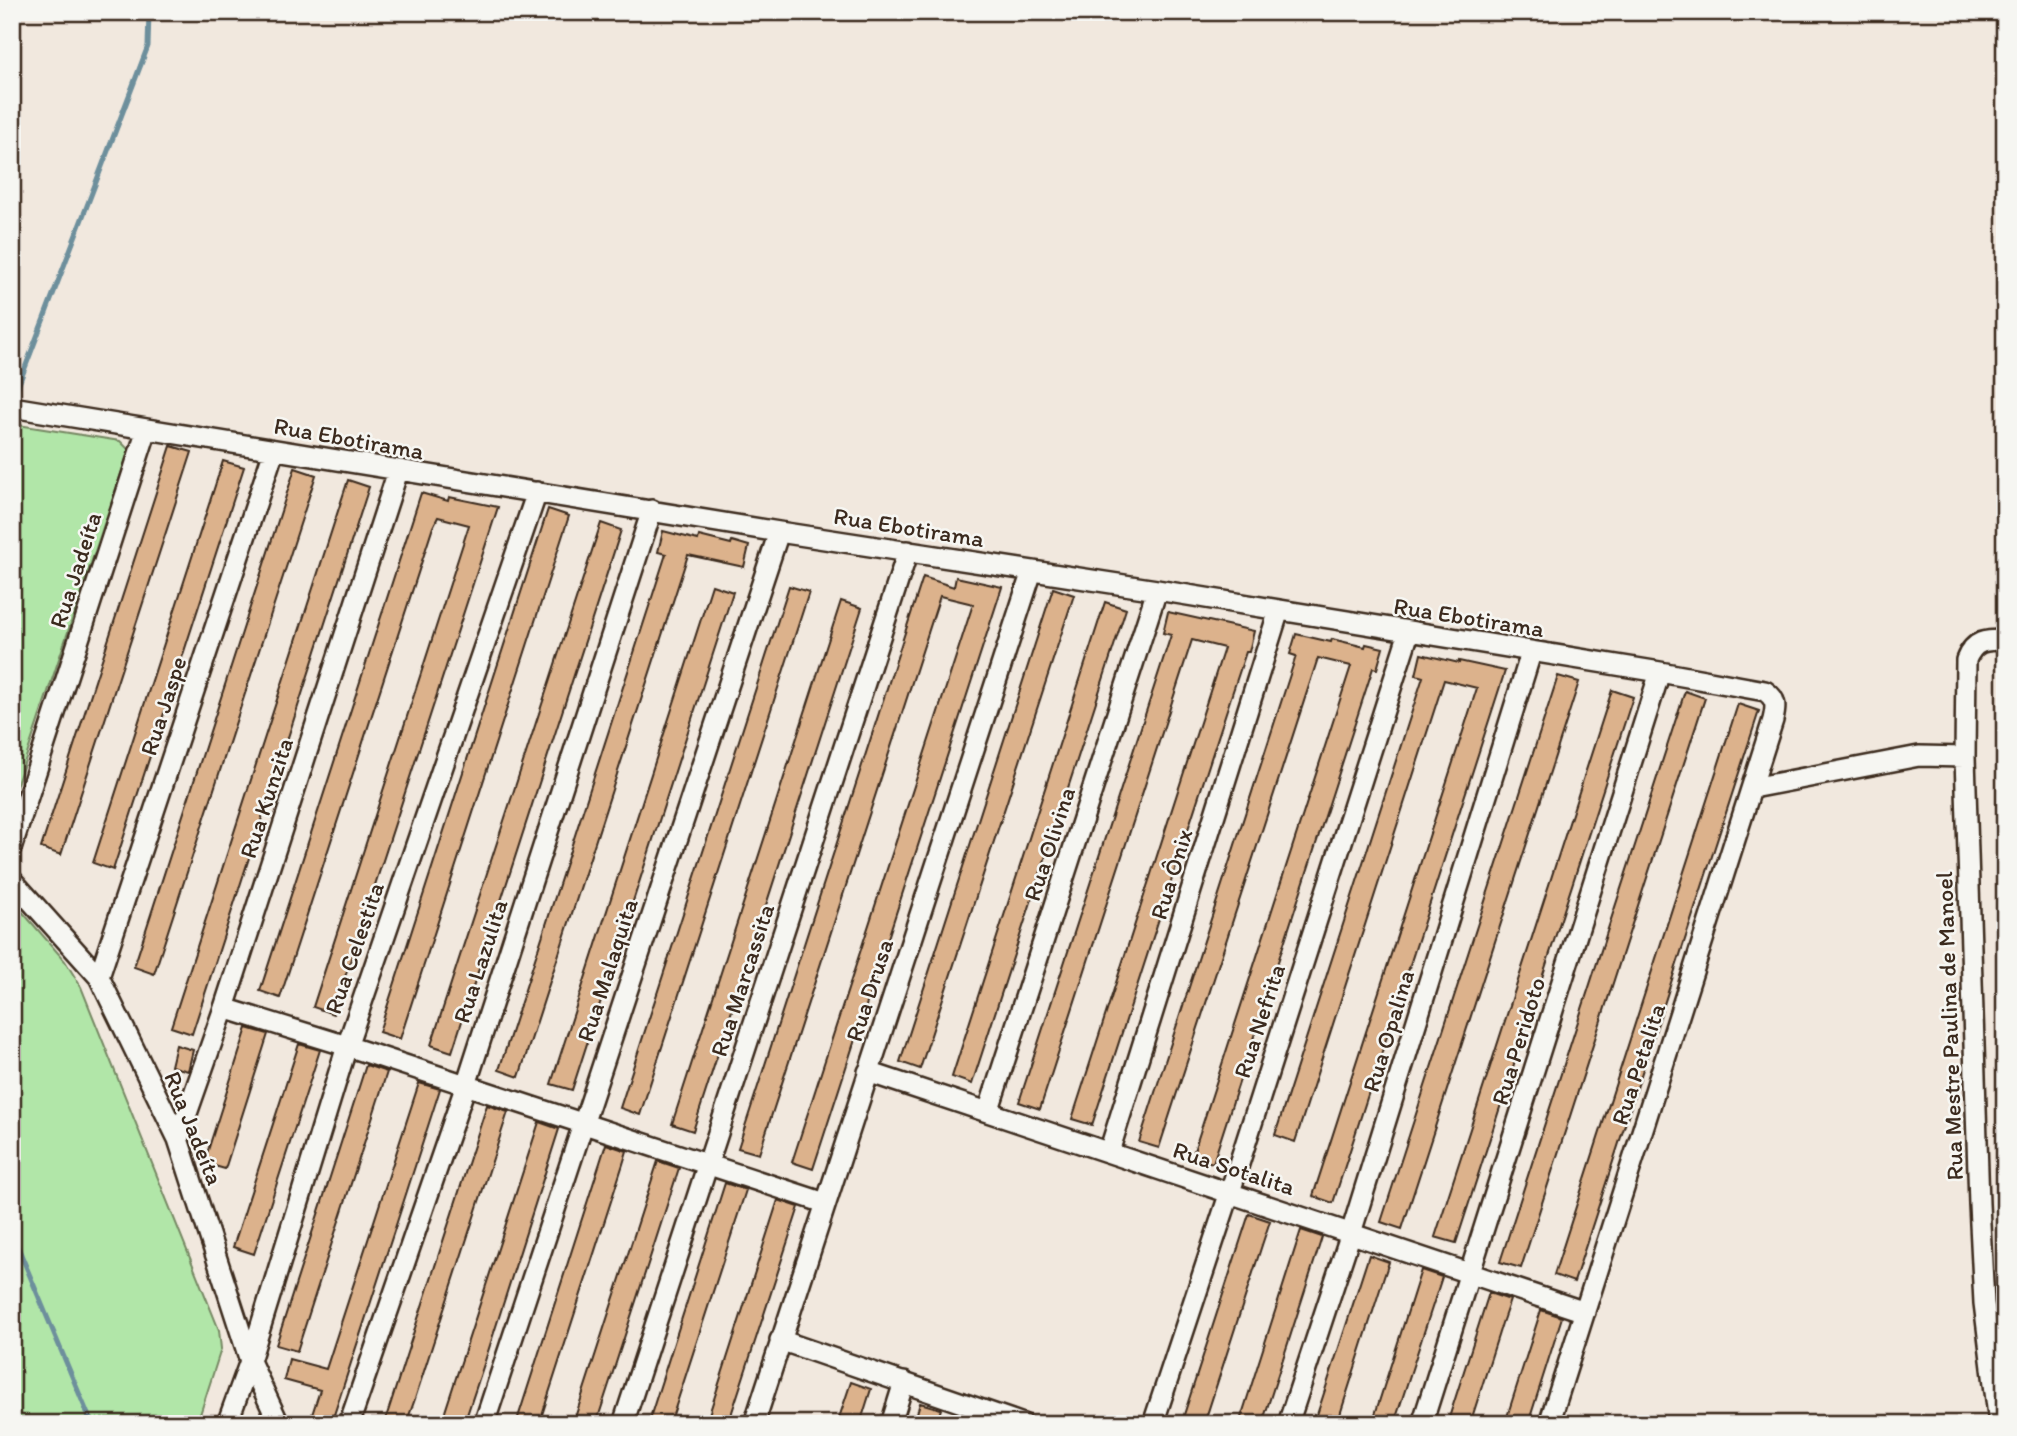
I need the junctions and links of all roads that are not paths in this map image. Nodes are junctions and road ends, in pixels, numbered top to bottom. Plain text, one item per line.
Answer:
1 (12, 407) edge
2 (147, 429) junction
3 (274, 450) junction
4 (398, 471) junction
5 (537, 492) junction
6 (652, 510) junction
7 (779, 532) junction
8 (908, 551) junction
9 (1032, 571) junction
10 (1157, 590) junction
11 (1279, 610) junction
12 (1409, 632) junction
13 (1998, 640) edge
14 (1531, 653) junction
15 (1660, 672) junction
16 (1773, 720) joint
17 (1965, 757) junction
18 (1752, 788) junction
19 (12, 846) edge
20 (12, 880) edge
21 (99, 977) junction
22 (224, 1009) junction
23 (347, 1046) junction
24 (868, 1072) junction
25 (466, 1085) junction
26 (988, 1112) junction
27 (582, 1123) junction
28 (178, 1139) junction
29 (1109, 1152) junction
30 (707, 1163) junction
31 (1230, 1192) junction
32 (825, 1203) junction
33 (1351, 1233) junction
34 (1471, 1273) junction
35 (1585, 1312) junction
36 (780, 1340) junction
37 (250, 1361) junction
38 (904, 1382) junction
39 (227, 1424) edge
40 (279, 1424) edge
41 (349, 1424) edge
42 (484, 1424) edge
43 (623, 1424) edge
44 (754, 1424) edge
45 (891, 1424) edge
46 (1023, 1424) edge
47 (1153, 1424) edge
48 (1287, 1424) edge
49 (1422, 1424) edge
50 (1549, 1424) edge
51 (1999, 1424) edge

1 - 2 street, Rua Ebotirama
2 - 3 street, Rua Ebotirama
2 - 19 street, Rua Jadeíta
3 - 4 street, Rua Ebotirama
3 - 21 street, Rua Jaspe
4 - 5 street, Rua Ebotirama
4 - 22 street, Rua Kunzita
5 - 6 street, Rua Ebotirama
5 - 23 street, Rua Celestita
6 - 7 street, Rua Ebotirama
6 - 25 street, Rua Lazulita
7 - 8 street, Rua Ebotirama
7 - 27 street, Rua Malaquita
8 - 9 street, Rua Ebotirama
8 - 30 street, Rua Marcassita
9 - 10 street, Rua Ebotirama
9 - 24 street, Rua Drusa
10 - 11 street, Rua Ebotirama
10 - 26 street, Rua Olivina
11 - 12 street, Rua Ebotirama
11 - 29 street, Rua Ônix
12 - 14 street, Rua Ebotirama
12 - 31 street, Rua Nefrita
13 - 17 street, Rua Mestre Paulina de Manoel
14 - 15 street, Rua Ebotirama
14 - 33 street, Rua Opalina
15 - 16 street, Rua Ebotirama
15 - 34 street, Rua Peridoto
16 - 18 street, Rua Petalita
17 - 18 street
17 - 51 street, Rua Mestre Paulina de Manoel
18 - 35 street, Rua Petalita
20 - 21 street, Rua Jadeíta
21 - 28 street, Rua Jadeíta
22 - 23 street
22 - 28 street, Rua Kunzita
23 - 25 street
23 - 37 street, Rua Celestita
24 - 26 street, Rua Sotalita
24 - 32 street, Rua Drusa
25 - 27 street
25 - 41 street, Rua Lazulita
26 - 29 street, Rua Sotalita
27 - 30 street
27 - 42 street, Rua Malaquita
28 - 37 street, Rua Jadeíta
29 - 31 street, Rua Sotalita
30 - 32 street
30 - 43 street, Rua Marcassita
31 - 33 street, Rua Sotalita
31 - 47 street, Rua Nefrita
32 - 36 street, Rua Drusa
33 - 34 street, Rua Sotalita
33 - 48 street, Rua Opalina
34 - 35 street, Rua Sotalita
34 - 49 street, Rua Peridoto
35 - 50 street, Rua Petalita
36 - 38 street
36 - 44 street, Rua Drusa
37 - 39 street, Rua Celestita
37 - 40 street, Rua Jadeíta
38 - 45 street
38 - 46 street

